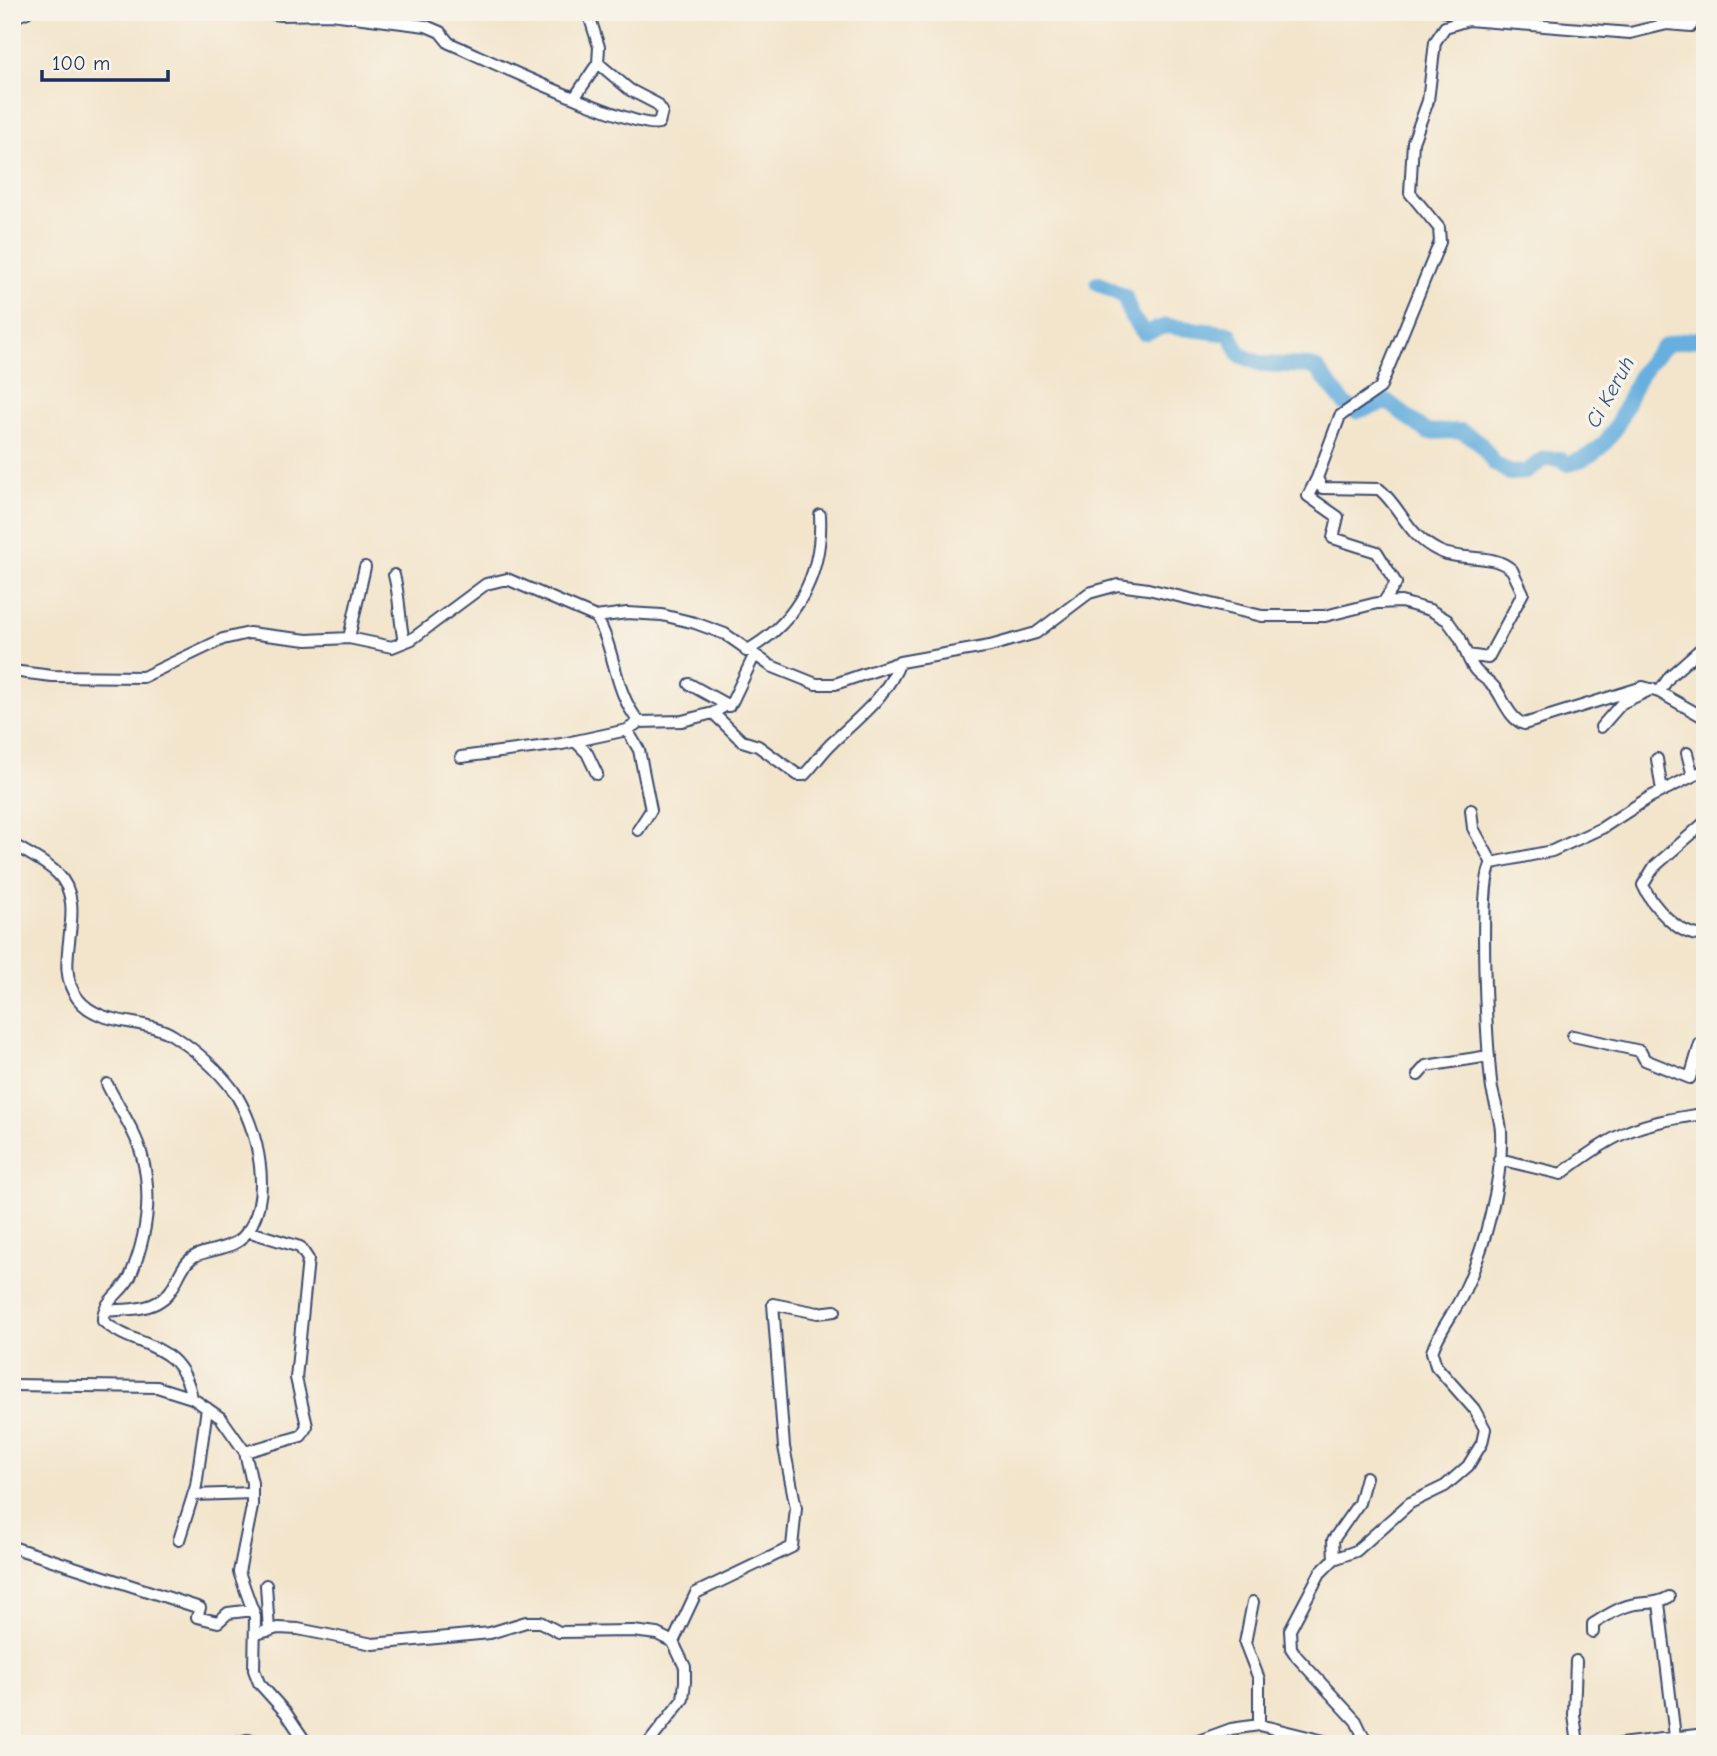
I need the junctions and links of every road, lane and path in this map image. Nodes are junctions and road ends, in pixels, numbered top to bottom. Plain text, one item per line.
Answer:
1 (27, 12) edge
2 (264, 12) edge
3 (588, 12) edge
4 (1446, 12) edge
5 (1698, 12) edge
6 (12, 18) edge
7 (1468, 20) junction
8 (598, 63) junction
9 (575, 97) junction
10 (1317, 478) junction
11 (820, 515) dead end
12 (365, 567) dead end
13 (394, 575) dead end
14 (1383, 603) junction
15 (596, 617) junction
16 (349, 638) junction
17 (404, 642) junction
18 (1705, 645) edge
19 (750, 654) junction
20 (1467, 655) junction
21 (900, 662) junction
22 (12, 671) edge
23 (689, 684) dead end
24 (1656, 690) junction
25 (729, 706) junction
26 (713, 713) junction
27 (1705, 718) edge
28 (639, 722) junction
29 (1601, 727) dead end
30 (627, 730) junction
31 (575, 741) junction
32 (1687, 753) dead end
33 (461, 757) dead end
34 (1657, 759) dead end
35 (1705, 770) edge
36 (597, 774) dead end
37 (1693, 776) junction
38 (1662, 792) junction
39 (1471, 810) dead end
40 (1705, 822) edge
41 (638, 830) dead end
42 (12, 844) edge
43 (1492, 863) junction
44 (1702, 935) dead end
45 (1573, 1036) dead end
46 (1705, 1040) edge
47 (1489, 1056) junction
48 (1418, 1075) dead end
49 (107, 1084) dead end
50 (1705, 1114) edge
51 (1500, 1160) junction
52 (247, 1231) junction
53 (105, 1311) junction
54 (835, 1311) dead end
55 (12, 1385) edge
56 (192, 1398) junction
57 (207, 1408) junction
58 (245, 1452) junction
59 (1366, 1477) dead end
60 (252, 1493) junction
61 (193, 1495) junction
62 (179, 1540) dead end
63 (12, 1547) edge
64 (1334, 1559) junction
65 (265, 1585) dead end
66 (1253, 1602) dead end
67 (253, 1610) junction
68 (268, 1631) junction
69 (1593, 1632) dead end
70 (256, 1634) junction
71 (673, 1642) junction
72 (1576, 1661) dead end
73 (1259, 1725) junction
74 (1705, 1734) edge
75 (1675, 1738) junction
76 (232, 1744) edge
77 (278, 1744) edge
78 (307, 1744) edge
79 (649, 1744) edge
80 (1190, 1744) edge
81 (1336, 1744) edge
82 (1367, 1744) edge
83 (1578, 1744) edge
84 (1620, 1744) edge

1 - 6 street
2 - 9 street
3 - 8 street
4 - 7 street
5 - 7 street
7 - 10 street
8 - 9 street
8 - 9 street
10 - 14 street
10 - 20 street
11 - 19 street
12 - 16 street
13 - 17 street
14 - 20 street
14 - 21 street
15 - 17 street
15 - 19 street
15 - 28 street
16 - 17 street
16 - 22 street
18 - 24 street
19 - 21 street
19 - 25 street
20 - 24 street
21 - 26 street
23 - 25 street
24 - 27 street
24 - 29 street
25 - 26 street
26 - 28 street
28 - 30 street
30 - 31 street
30 - 41 street
31 - 33 street
31 - 36 street
32 - 37 street
34 - 38 street
35 - 37 street
37 - 38 street
38 - 43 street
39 - 43 street
40 - 44 street
42 - 52 street
43 - 47 street
45 - 46 street
47 - 48 street
47 - 51 street
49 - 53 street
50 - 51 street
51 - 64 street
52 - 53 street
52 - 58 street
53 - 56 street
54 - 71 street
55 - 56 street
56 - 57 street
57 - 58 street
57 - 61 street
58 - 60 street
59 - 64 street
60 - 61 street
60 - 67 street
61 - 62 street
63 - 67 street
64 - 82 street
65 - 68 street
66 - 73 street
67 - 70 street
68 - 70 street
68 - 71 street
69 - 75 street
70 - 78 street
71 - 79 street
72 - 83 street
73 - 80 street
73 - 81 street
74 - 75 street
75 - 84 street
76 - 77 street

